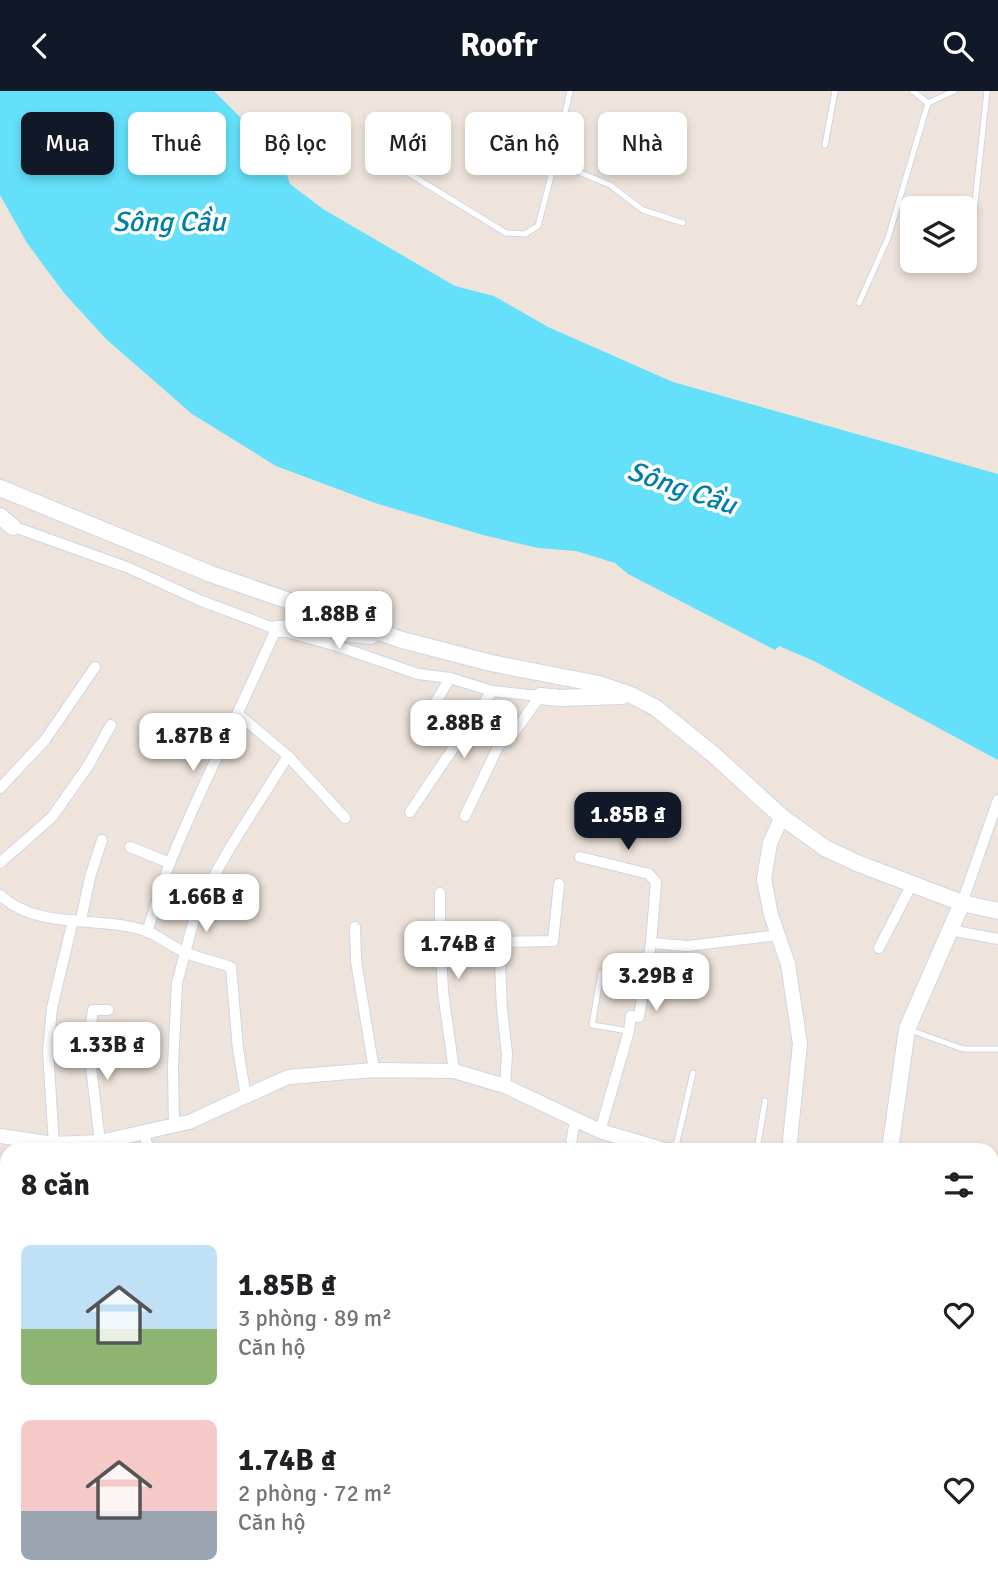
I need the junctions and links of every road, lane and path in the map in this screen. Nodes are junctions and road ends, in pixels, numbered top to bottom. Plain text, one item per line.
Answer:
1 (570, 91) edge
2 (835, 91) edge
3 (913, 91) edge
4 (954, 91) edge
5 (987, 91) edge
6 (929, 103) junction
7 (565, 112) edge
8 (825, 145) dead end
9 (584, 174) edge
10 (411, 175) edge
11 (551, 175) edge
12 (976, 196) edge
13 (683, 223) dead end
14 (859, 303) dead end
15 (0, 488) edge
16 (4, 521) edge
17 (276, 629) junction
18 (402, 640) junction
19 (95, 667) dead end
20 (450, 678) junction
21 (492, 691) junction
22 (631, 695) junction
23 (540, 696) junction
24 (239, 715) junction
25 (111, 725) dead end
26 (422, 725) dead end
27 (288, 756) junction
28 (0, 788) edge
29 (998, 800) edge
30 (410, 811) dead end
31 (465, 816) dead end
32 (782, 817) junction
33 (345, 818) dead end
34 (102, 840) dead end
35 (130, 847) dead end
36 (580, 857) dead end
37 (0, 863) edge
38 (170, 863) junction
39 (559, 884) dead end
40 (912, 884) junction
41 (440, 893) dead end
42 (1, 899) edge
43 (962, 903) junction
44 (998, 911) edge
45 (77, 920) junction
46 (355, 926) dead end
47 (950, 930) junction
48 (147, 932) junction
49 (779, 935) junction
50 (998, 939) edge
51 (650, 943) junction
52 (879, 949) dead end
53 (185, 952) junction
54 (601, 973) dead end
55 (108, 1010) dead end
56 (907, 1029) junction
57 (629, 1031) junction
58 (998, 1049) edge
59 (374, 1070) junction
60 (454, 1071) junction
61 (693, 1073) dead end
62 (505, 1086) junction
63 (246, 1097) junction
64 (765, 1101) dead end
65 (575, 1120) junction
66 (174, 1127) junction
67 (600, 1131) junction
68 (144, 1134) junction
69 (0, 1136) edge
70 (100, 1142) junction
71 (47, 1143) edge
72 (54, 1143) edge
73 (77, 1143) edge
74 (147, 1143) edge
75 (571, 1143) edge
76 (638, 1143) edge
77 (677, 1143) edge
78 (758, 1143) edge
79 (790, 1143) edge
80 (891, 1143) edge

1 - 7 lane
2 - 8 lane
3 - 6 lane
4 - 6 lane
5 - 12 lane
6 - 14 lane
9 - 13 lane
10 - 11 lane
15 - 18 main road
16 - 17 street
17 - 18 main road
17 - 20 street
17 - 24 street
18 - 22 main road
19 - 28 street
20 - 21 street
20 - 26 street
21 - 23 street
21 - 30 street
22 - 23 main road
22 - 32 main road
23 - 31 street
24 - 27 street
24 - 38 street
25 - 37 street
27 - 33 street
27 - 53 street
29 - 43 street
32 - 40 main road
32 - 49 street
34 - 45 street
35 - 38 street
36 - 51 street
38 - 48 street
39 - 62 street
40 - 43 main road
40 - 52 street
41 - 60 street
42 - 45 street
43 - 44 main road
43 - 47 main road
45 - 48 street
45 - 72 street
46 - 59 street
47 - 50 street
47 - 56 main road
48 - 53 street
49 - 51 street
49 - 79 street
51 - 57 street
53 - 63 street
53 - 66 street
54 - 57 lane
55 - 70 street
56 - 58 lane
56 - 80 main road
57 - 67 street
59 - 60 street
59 - 63 street
60 - 62 street
61 - 77 lane
62 - 65 street
63 - 66 street
64 - 78 lane
65 - 67 street
65 - 75 street
66 - 68 street
67 - 76 street
68 - 70 street
68 - 74 street
69 - 71 street
70 - 73 street

